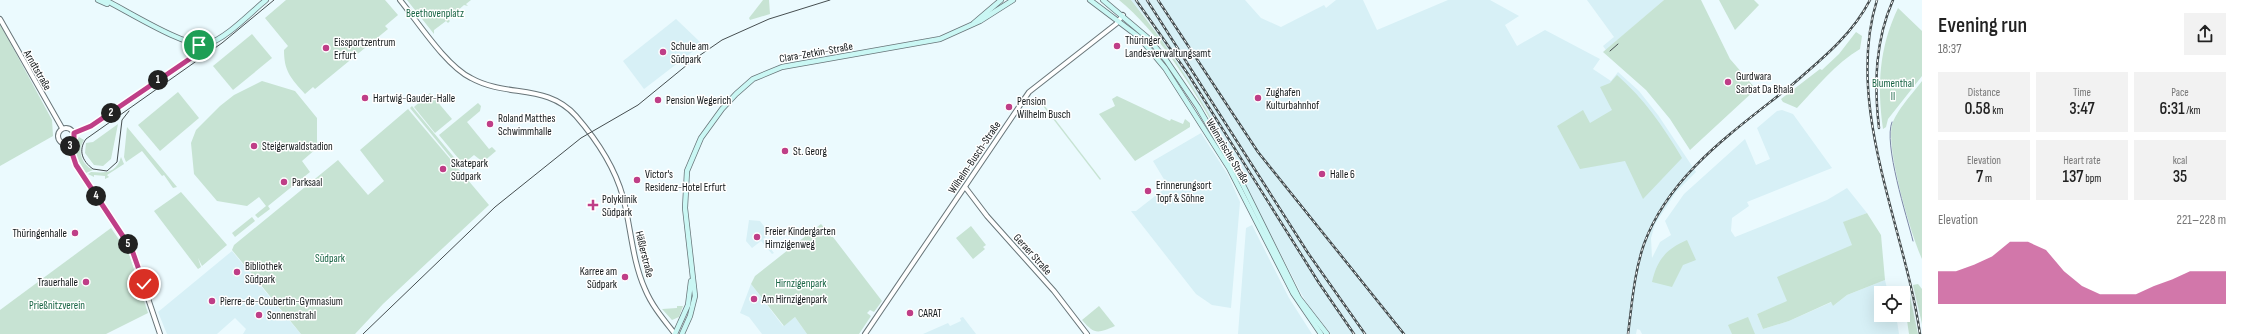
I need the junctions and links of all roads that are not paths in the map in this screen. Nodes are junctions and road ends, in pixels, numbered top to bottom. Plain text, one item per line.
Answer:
1 (98, 0) edge
2 (105, 0) edge
3 (266, 0) edge
4 (400, 0) edge
5 (1001, 0) edge
6 (1014, 0) edge
7 (1090, 0) edge
8 (1103, 0) edge
9 (127, 12) junction
10 (1124, 16) junction
11 (0, 19) edge
12 (1119, 21) junction
13 (974, 22) junction
14 (196, 44) junction
15 (62, 128) junction
16 (74, 133) junction
17 (69, 144) junction
18 (965, 187) junction
19 (692, 270) junction
20 (160, 334) edge
21 (675, 334) edge
22 (682, 334) edge
23 (865, 334) edge
24 (1087, 334) edge
25 (1321, 334) edge
26 (1327, 334) edge

1 - 9 main road
2 - 9 main road
3 - 14 main road
4 - 21 street, Häßlerstraße
5 - 13 main road, Clara-Zetkin-Straße
6 - 13 main road, Clara-Zetkin-Straße
7 - 12 main road, Weimarische Straße
8 - 10 main road, Weimarische Straße
9 - 14 main road
10 - 12 street, Wilhelm-Busch-Straße
10 - 26 main road, Weimarische Straße
11 - 15 street, Arndtstraße
12 - 18 street, Wilhelm-Busch-Straße
12 - 25 main road, Weimarische Straße
13 - 19 main road, Clara-Zetkin-Straße
14 - 16 street
15 - 16 street
15 - 17 street
16 - 17 street
17 - 20 street
18 - 23 street, Wilhelm-Busch-Straße
18 - 24 street, Geraer Straße
19 - 21 main road, Clara-Zetkin-Straße
19 - 22 main road, Clara-Zetkin-Straße

